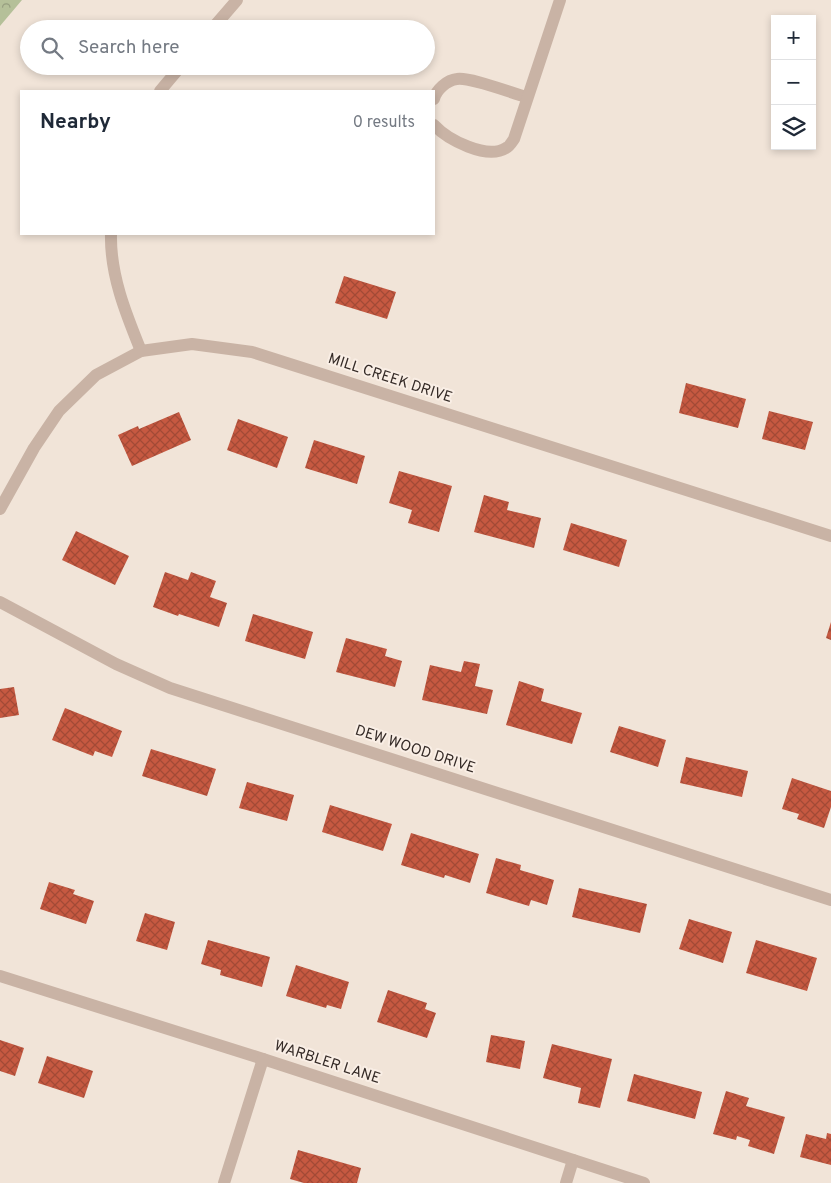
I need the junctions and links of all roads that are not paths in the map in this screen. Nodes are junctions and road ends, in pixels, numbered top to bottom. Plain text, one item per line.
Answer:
1 (237, 0) edge
2 (560, 0) edge
3 (220, 20) edge
4 (173, 75) edge
5 (161, 90) edge
6 (435, 95) edge
7 (527, 97) junction
8 (435, 127) edge
9 (111, 235) edge
10 (141, 351) junction
11 (0, 509) edge
12 (831, 536) edge
13 (0, 602) edge
14 (831, 900) edge
15 (0, 976) edge
16 (264, 1059) junction
17 (573, 1160) junction
18 (224, 1183) edge
19 (566, 1183) edge
20 (644, 1183) edge

1 - 3 street
2 - 7 street
4 - 5 street
6 - 7 street
7 - 8 street
9 - 10 street
10 - 11 street, MILL CREEK DRIVE
10 - 12 street, MILL CREEK DRIVE
13 - 14 street, DEW WOOD DRIVE
15 - 16 street, WARBLER LANE
16 - 17 street, WARBLER LANE
16 - 18 street
17 - 19 street
17 - 20 street, WARBLER LANE

